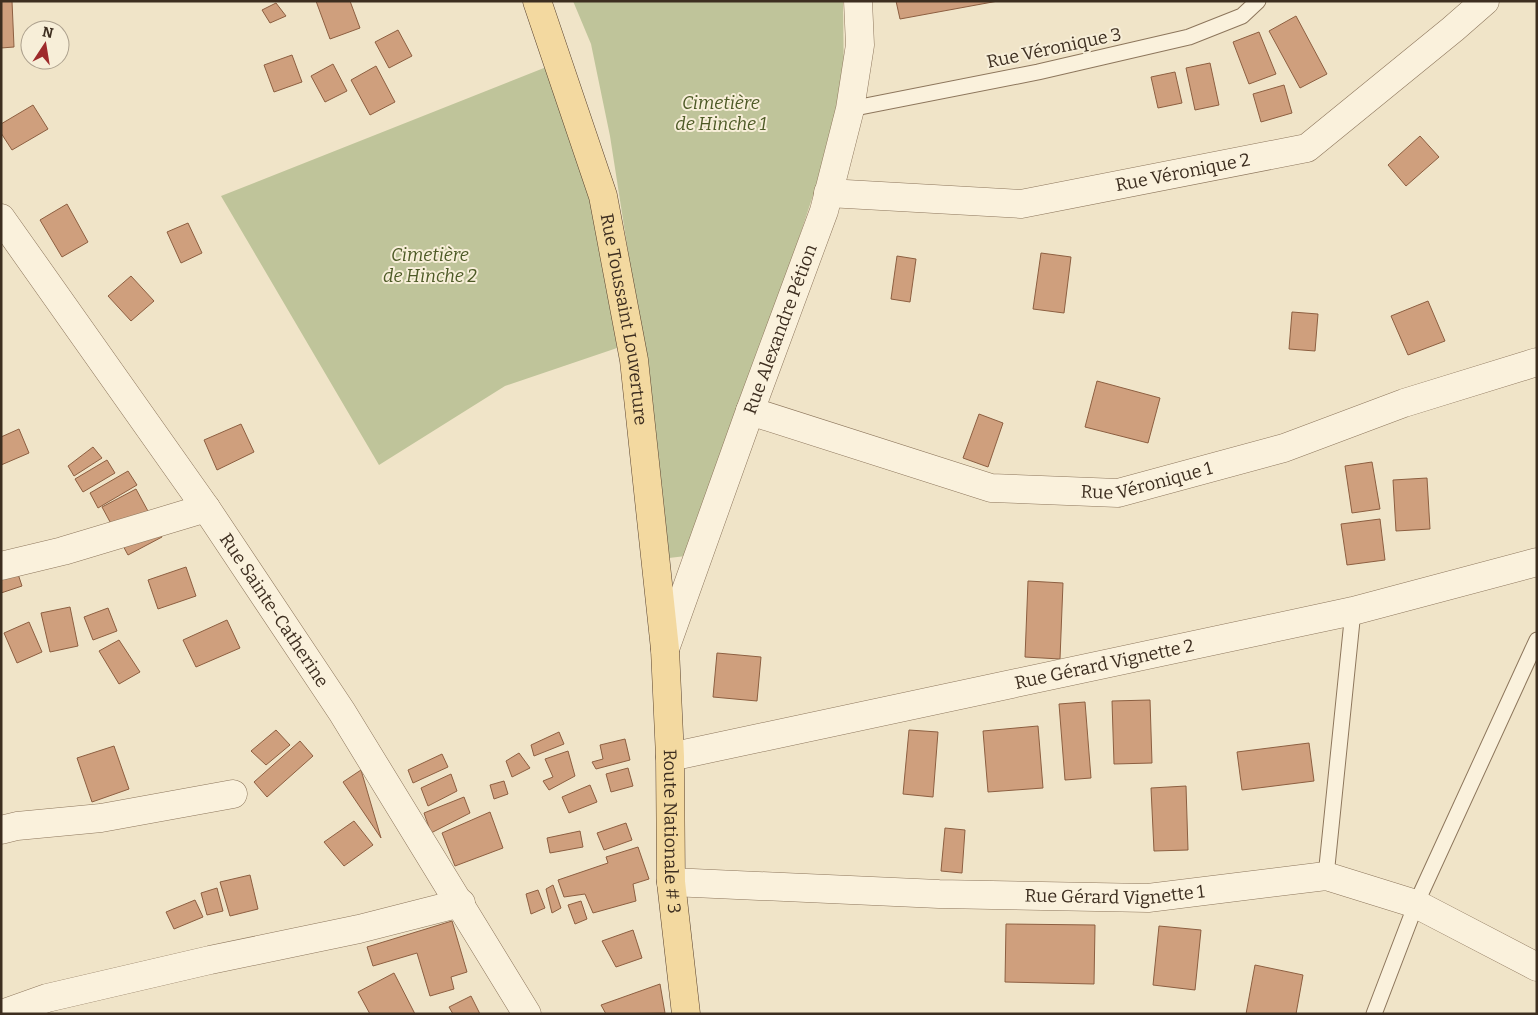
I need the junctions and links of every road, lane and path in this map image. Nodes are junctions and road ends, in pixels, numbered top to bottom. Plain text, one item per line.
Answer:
1 (537, 1) edge
2 (858, 1) edge
3 (1258, 1) edge
4 (1485, 1) edge
5 (850, 109) junction
6 (828, 193) junction
7 (1, 218) edge
8 (1537, 362) edge
9 (750, 411) junction
10 (206, 508) junction
11 (1537, 562) edge
12 (1, 566) edge
13 (1353, 611) junction
14 (1537, 640) edge
15 (665, 649) junction
16 (670, 757) junction
17 (233, 794) dead end
18 (1, 830) edge
19 (1326, 876) junction
20 (671, 882) junction
21 (461, 903) junction
22 (1416, 904) junction
23 (1537, 967) edge
24 (2, 1014) edge
25 (528, 1014) edge
26 (686, 1014) edge
27 (1374, 1014) edge

1 - 15 main road, Rue Toussaint Louverture
2 - 5 street, Rue Alexandre Pétion
3 - 5 lane, Rue Véronique 3
4 - 6 street, Rue Véronique 2
5 - 6 street, Rue Alexandre Pétion
6 - 9 street, Rue Alexandre Pétion
7 - 10 street, Rue Sainte-Catherine
8 - 9 street, Rue Véronique 1
9 - 15 street, Rue Alexandre Pétion
10 - 12 street
10 - 21 street, Rue Sainte-Catherine
11 - 13 street, Rue Gérard Vignette 2
13 - 16 street, Rue Gérard Vignette 2
13 - 19 lane
14 - 22 lane
15 - 16 main road, Route Nationale # 3
16 - 20 main road, Route Nationale # 3
17 - 18 street
19 - 20 street, Rue Gérard Vignette 1
19 - 22 street, Rue Gérard Vignette 1
20 - 26 main road, Route Nationale # 3
21 - 24 street
21 - 25 street, Rue Sainte-Catherine
22 - 23 street, Rue Gérard Vignette 1
22 - 27 lane

